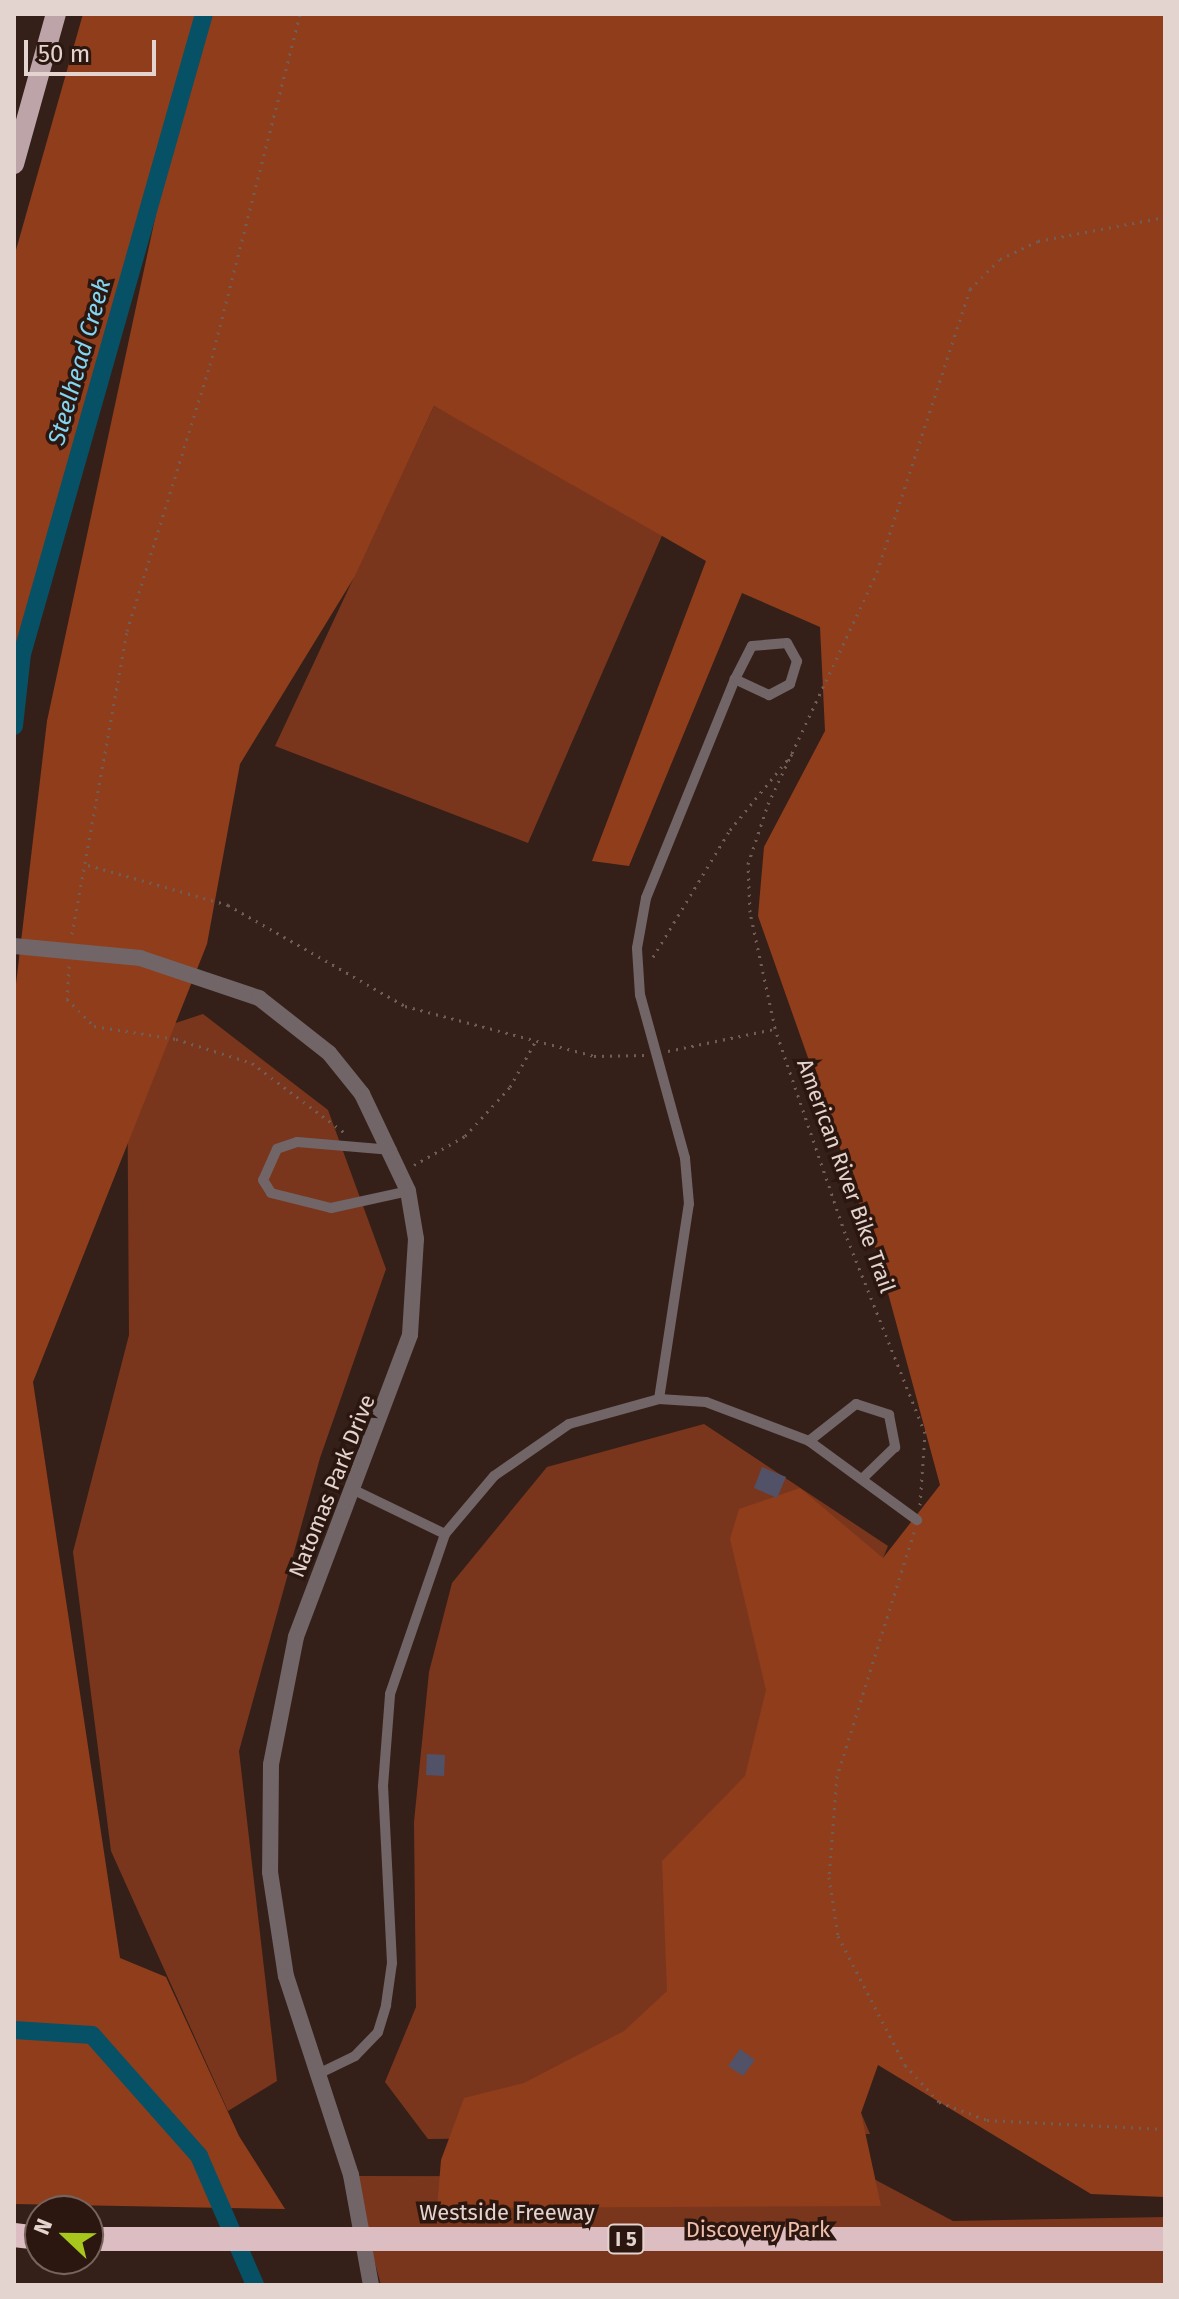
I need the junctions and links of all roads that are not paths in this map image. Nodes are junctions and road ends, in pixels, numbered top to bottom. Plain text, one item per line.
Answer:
1 (56, 14) edge
2 (14, 164) edge
3 (735, 679) junction
4 (14, 946) edge
5 (392, 1150) junction
6 (408, 1191) junction
7 (659, 1399) junction
8 (809, 1441) junction
9 (862, 1479) junction
10 (354, 1490) junction
11 (917, 1520) road end
12 (445, 1534) junction
13 (316, 2075) junction
14 (104, 2239) edge
15 (1165, 2239) edge
16 (371, 2285) edge

1 - 2 main road
3 - 3 lane
3 - 7 lane
4 - 5 street, Natomas Park Drive
5 - 6 street, Natomas Park Drive
5 - 6 lane
6 - 10 street, Natomas Park Drive
7 - 8 lane
7 - 12 lane
8 - 9 lane
8 - 9 lane
9 - 11 lane
10 - 12 lane
10 - 13 street, Natomas Park Drive
12 - 13 lane
13 - 16 street, Natomas Park Drive
14 - 15 highway, Westside Freeway / I 5

